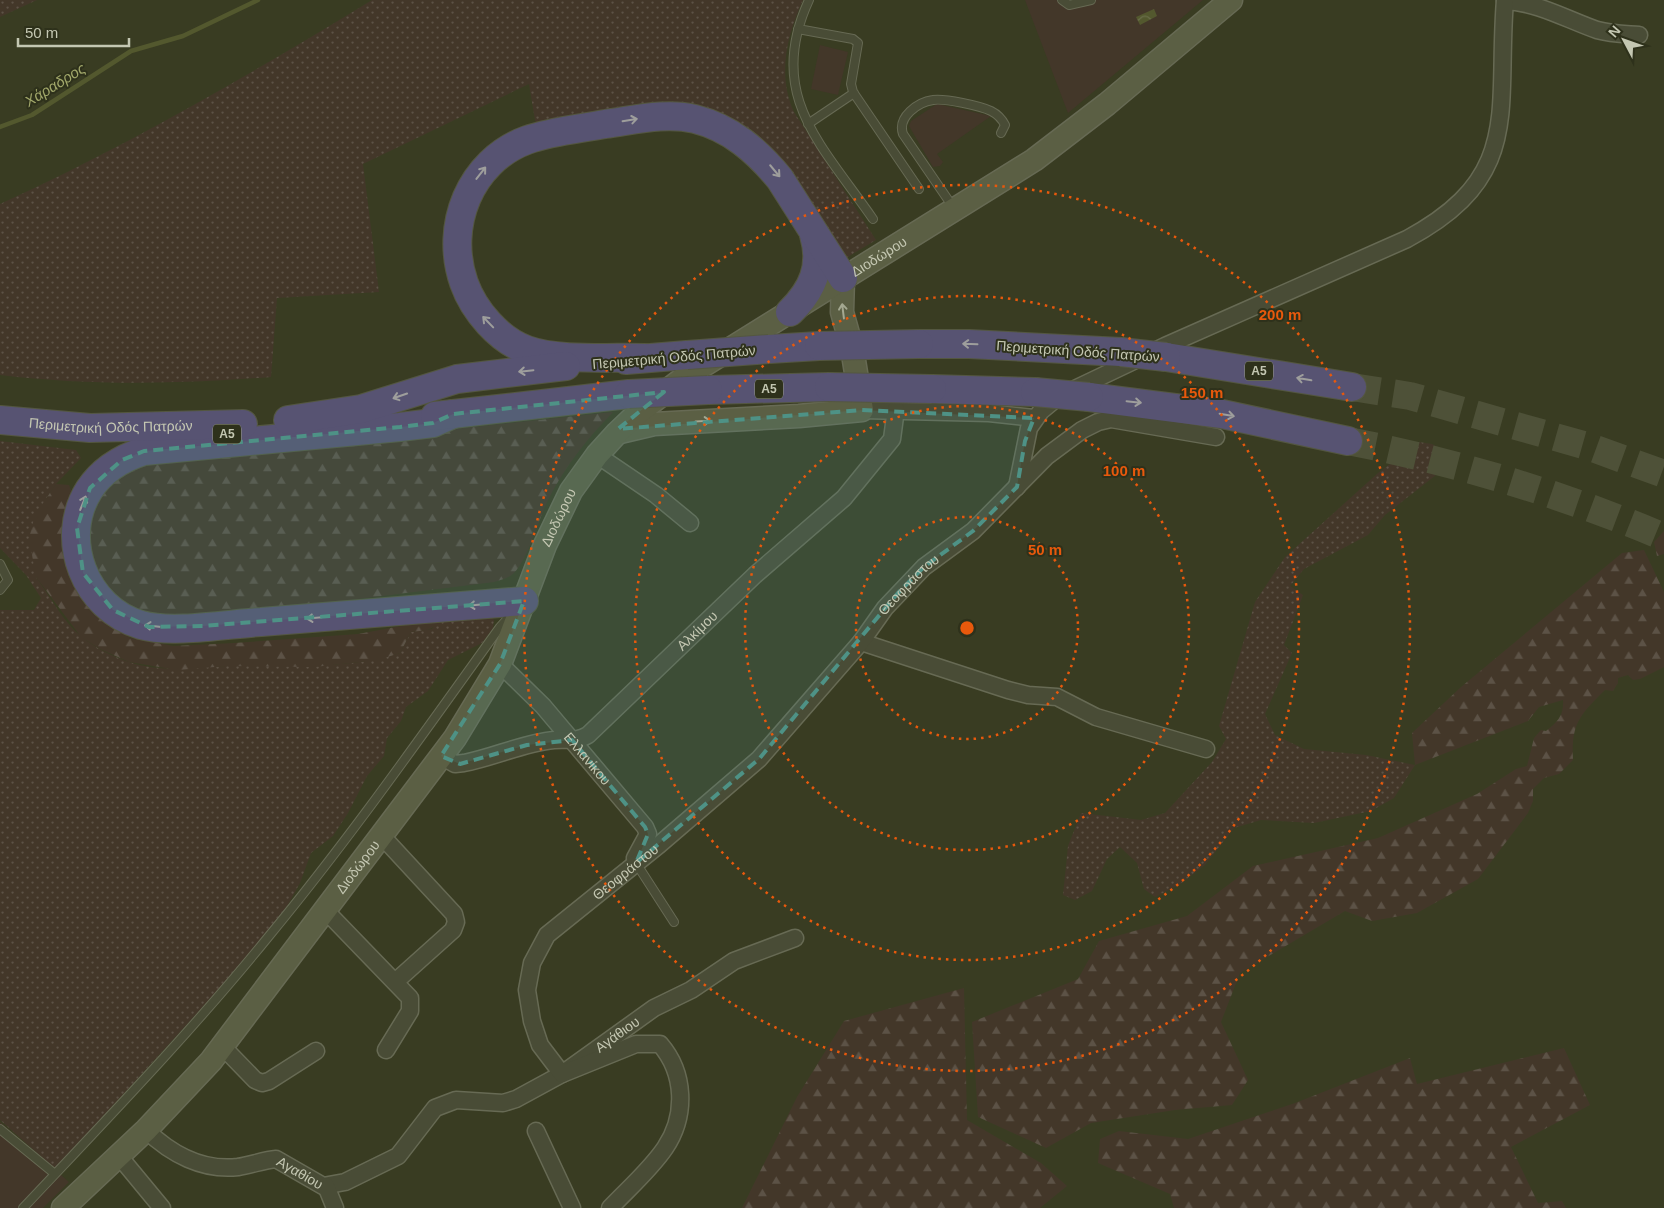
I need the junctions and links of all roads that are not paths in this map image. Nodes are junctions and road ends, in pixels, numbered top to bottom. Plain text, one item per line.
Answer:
1 (809, 0) edge
2 (1062, 0) edge
3 (1091, 0) edge
4 (1505, 0) edge
5 (1221, 6) edge
6 (798, 29) junction
7 (1639, 35) dead end
8 (854, 94) junction
9 (808, 124) junction
10 (1001, 133) dead end
11 (919, 189) dead end
12 (955, 210) junction
13 (872, 219) dead end
14 (809, 222) junction
15 (843, 278) junction
16 (790, 312) junction
17 (644, 358) junction
18 (1352, 387) tunnel mouth
19 (1035, 405) junction
20 (896, 409) junction
21 (862, 410) junction
22 (453, 414) junction
23 (0, 420) edge
24 (0, 430) edge
25 (617, 433) junction
26 (1216, 436) dead end
27 (1348, 441) tunnel mouth
28 (597, 454) junction
29 (1017, 487) junction
30 (690, 523) dead end
31 (0, 564) edge
32 (0, 590) edge
33 (524, 601) junction
34 (861, 642) junction
35 (500, 664) junction
36 (572, 740) junction
37 (1206, 749) dead end
38 (441, 756) junction
39 (380, 834) junction
40 (636, 863) junction
41 (324, 909) junction
42 (674, 922) dead end
43 (796, 938) dead end
44 (395, 982) junction
45 (223, 1046) junction
46 (386, 1050) dead end
47 (316, 1051) dead end
48 (562, 1074) junction
49 (435, 1108) joint
50 (0, 1129) edge
51 (146, 1130) junction
52 (536, 1131) dead end
53 (118, 1156) junction
54 (55, 1174) junction
55 (326, 1186) junction
56 (23, 1208) edge
57 (64, 1208) edge
58 (162, 1208) edge
59 (335, 1208) edge
60 (572, 1208) edge
61 (610, 1208) edge

1 - 6 lane
2 - 3 lane
4 - 7 street
4 - 19 street
5 - 12 street, Διοδώρου
6 - 8 lane
6 - 9 lane
8 - 9 lane
8 - 11 lane
9 - 13 lane
10 - 12 lane
12 - 15 street, Διοδώρου
14 - 15 highway
14 - 16 highway
17 -> 14 highway
15 - 16 street, Διοδώρου
21 -> 15 street
16 - 25 street, Διοδώρου
18 -> 17 highway, Περιμετρική Οδός Πατρών / Α5, bridge
17 -> 23 highway, Περιμετρική Οδός Πατρών / Α5
19 - 20 street
19 - 22 highway, Περιμετρική Οδός Πατρών / Α5, bridge
19 -> 27 highway, Περιμετρική Οδός Πατρών / Α5, bridge
19 - 29 street
20 - 21 street
20 - 36 street, Αλκίμου
25 -> 21 street
22 - 24 highway, Περιμετρική Οδός Πατρών / Α5
33 -> 22 highway
25 - 28 street, Διοδώρου
26 - 29 street, Θεοφράστου
28 - 30 street
28 - 33 street, Διοδώρου
29 - 34 street, Θεοφράστου
31 - 32 lane
33 - 35 street, Διοδώρου
33 - 54 lane
34 - 37 street
34 - 40 street, Θεοφράστου
35 - 36 street, Ελλανίκου
35 - 38 street, Διοδώρου
36 - 38 street, Αλκίμου
36 - 40 street, Ελλανίκου
38 - 39 street, Διοδώρου
39 - 41 street, Διοδώρου
39 - 44 street
40 - 42 lane
40 - 48 street, Θεοφράστου
41 - 44 street
41 - 45 street, Διοδώρου
43 - 48 street, Αγάθιου
44 - 46 street
45 - 47 street
45 - 51 street, Διοδώρου
48 - 49 street, Αγάθιου
48 - 61 street
49 - 55 street, Αγαθίου
50 - 54 lane
51 - 53 street, Διοδώρου
51 - 55 street, Αγαθίου
52 - 60 street
53 - 57 street, Διοδώρου
53 - 58 street
54 - 56 lane
55 - 59 street

